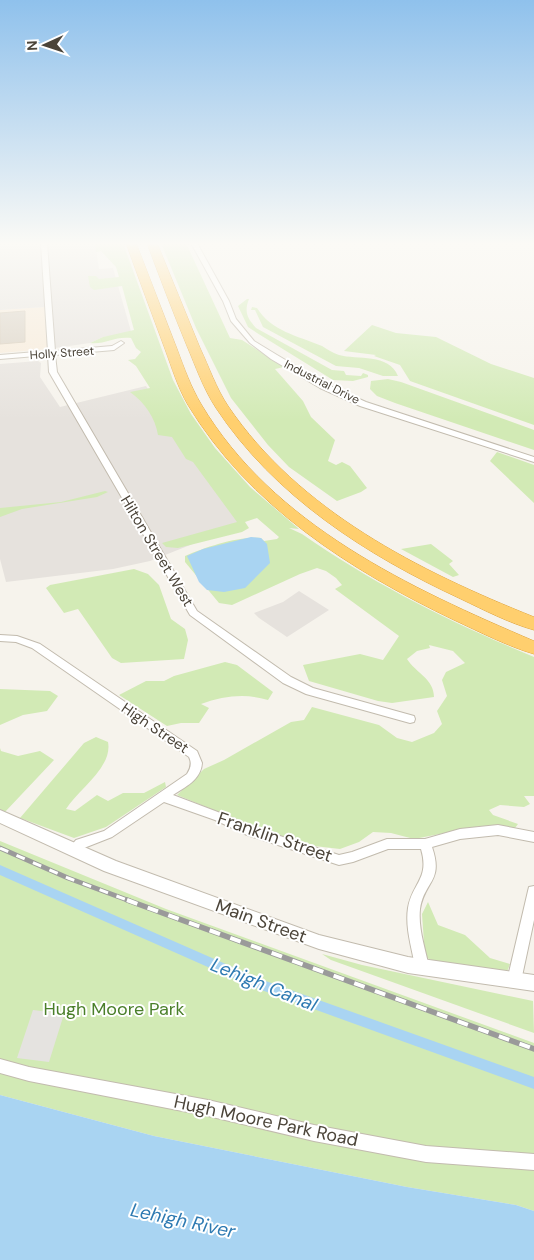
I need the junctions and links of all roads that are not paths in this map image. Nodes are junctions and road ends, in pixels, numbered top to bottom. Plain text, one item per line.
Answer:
1 (49, 302) edge
2 (154, 302) edge
3 (177, 302) edge
4 (226, 302) edge
5 (121, 343) dead end
6 (53, 353) junction
7 (0, 357) edge
8 (534, 460) edge
9 (534, 624) edge
10 (0, 638) edge
11 (534, 648) edge
12 (410, 719) dead end
13 (164, 797) junction
14 (0, 816) edge
15 (534, 837) edge
16 (425, 844) junction
17 (73, 850) junction
18 (534, 891) edge
19 (422, 967) junction
20 (514, 981) junction
21 (534, 983) edge
22 (0, 1066) edge
23 (534, 1162) edge

1 - 6 street, Hilton Street West
2 - 11 highway
3 - 9 highway
4 - 8 street, Industrial Drive
5 - 6 street, Holly Street
6 - 7 street, Holly Street
6 - 12 street, Hilton Street West
10 - 13 street, High Street
13 - 16 street, Franklin Street
13 - 17 street, High Street
14 - 17 street, Main Street
15 - 16 street, Franklin Street
16 - 19 street
17 - 19 street, Main Street
18 - 20 street
19 - 20 street, Main Street
20 - 21 street, Main Street
22 - 23 street, Hugh Moore Park Road

